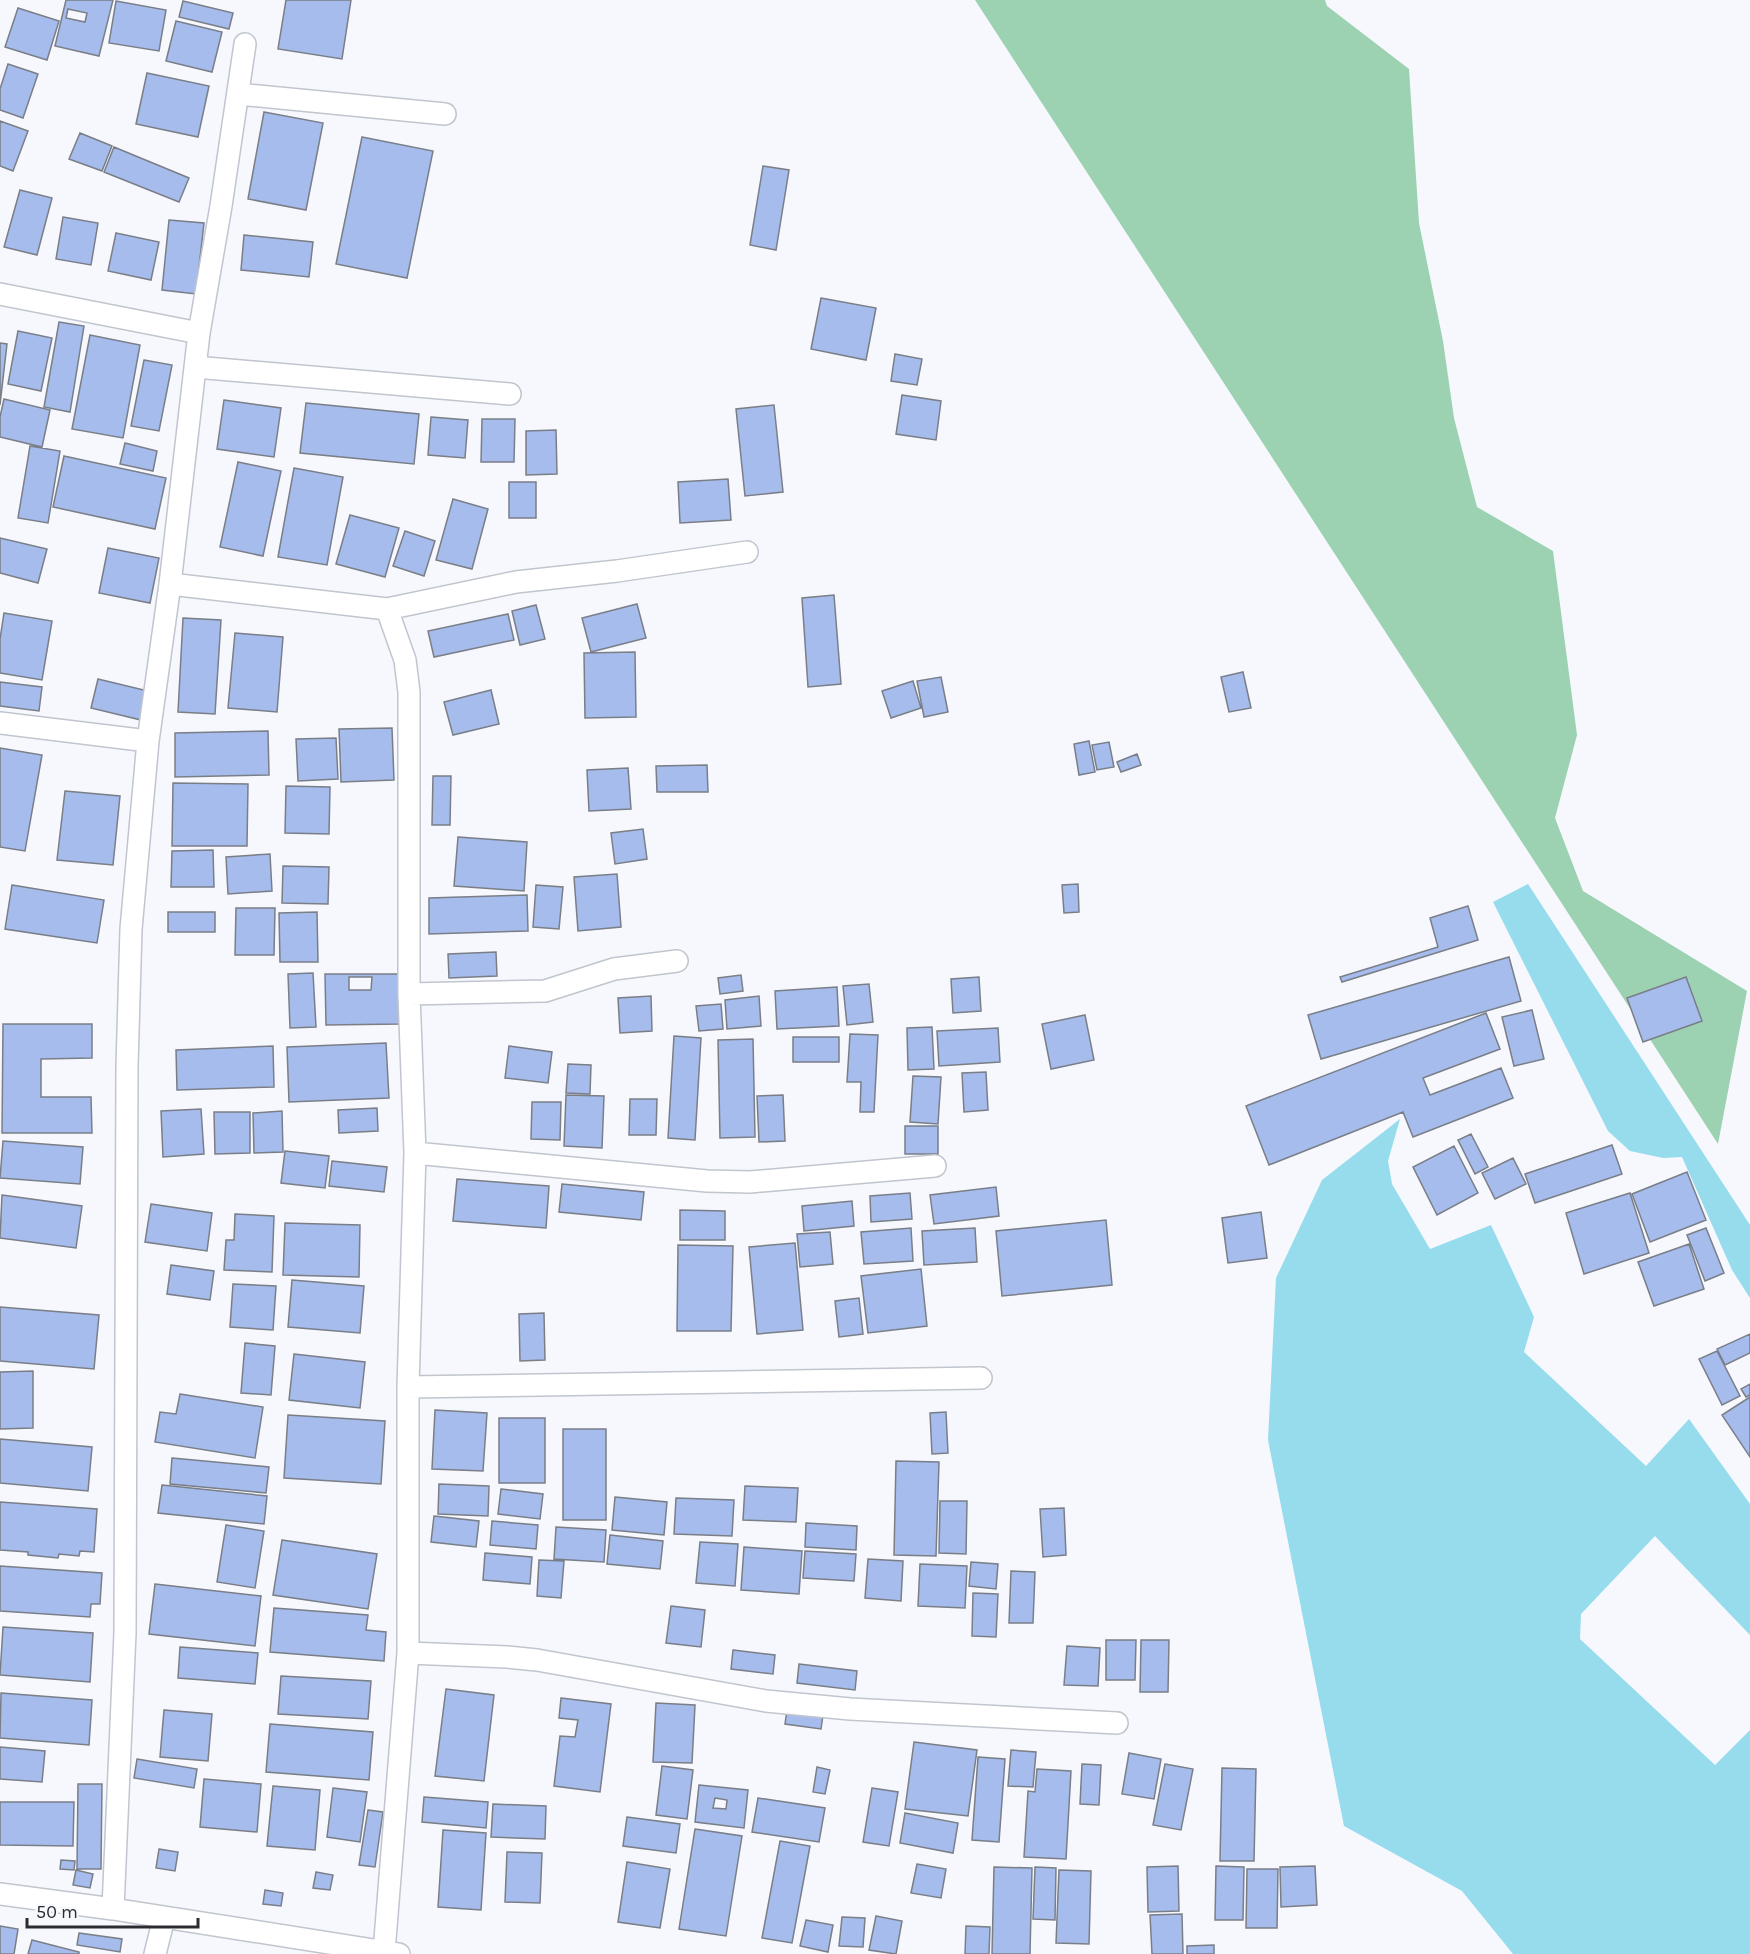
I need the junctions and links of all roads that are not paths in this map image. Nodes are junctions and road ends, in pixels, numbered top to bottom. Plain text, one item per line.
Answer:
1 (245, 44) dead end
2 (238, 93) junction
3 (445, 114) dead end
4 (0, 294) edge
5 (199, 333) junction
6 (195, 367) junction
7 (510, 393) dead end
8 (747, 552) dead end
9 (170, 584) junction
10 (387, 609) junction
11 (0, 723) edge
12 (148, 741) junction
13 (677, 961) dead end
14 (409, 994) junction
15 (415, 1153) junction
16 (935, 1166) dead end
17 (981, 1378) dead end
18 (408, 1387) junction
19 (408, 1653) junction
20 (1116, 1723) dead end
21 (0, 1894) edge
22 (113, 1910) junction
23 (164, 1918) junction
24 (391, 1953) edge
25 (155, 1954) edge

1 - 2 street
2 - 3 street
2 - 5 street
4 - 5 street
5 - 6 street
6 - 7 street
6 - 9 street
8 - 10 street
9 - 10 street
9 - 12 street
10 - 14 street
11 - 12 street
12 - 22 street
13 - 14 street
14 - 15 street
15 - 16 street
15 - 18 street
17 - 18 street
18 - 19 street
19 - 20 street
19 - 24 street
21 - 22 street
22 - 23 street
23 - 24 street
23 - 25 street

